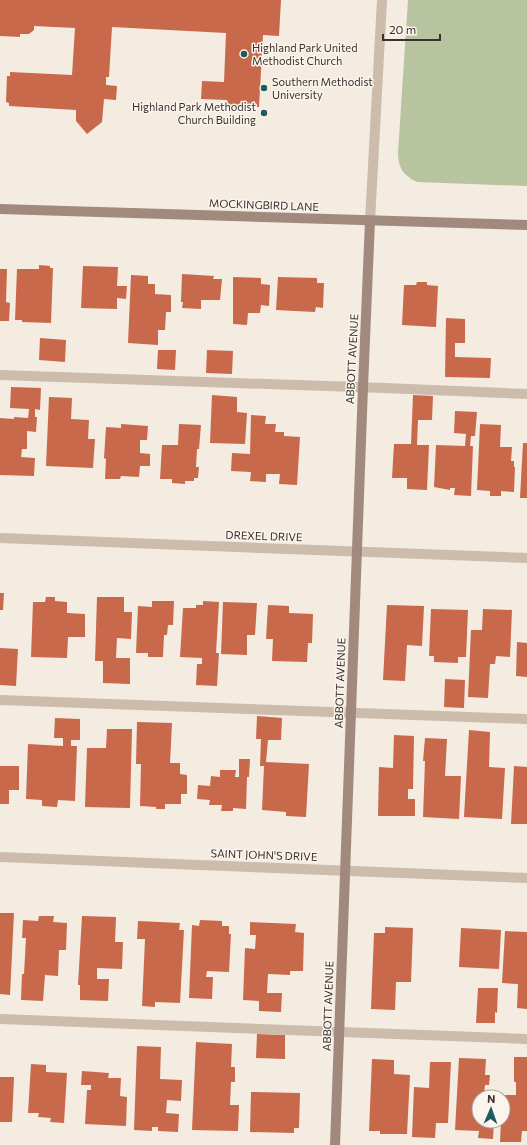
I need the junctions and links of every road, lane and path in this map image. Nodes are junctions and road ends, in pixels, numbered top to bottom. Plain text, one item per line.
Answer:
1 (382, 0) edge
2 (0, 209) edge
3 (370, 221) junction
4 (527, 225) edge
5 (0, 375) edge
6 (363, 387) junction
7 (527, 394) edge
8 (0, 538) edge
9 (356, 551) junction
10 (527, 558) edge
11 (0, 700) edge
12 (351, 713) junction
13 (527, 719) edge
14 (0, 857) edge
15 (345, 870) junction
16 (527, 878) edge
17 (0, 1019) edge
18 (340, 1032) junction
19 (527, 1039) edge
20 (335, 1145) edge

1 - 3 street
2 - 3 street, MOCKINGBIRD LANE
3 - 4 street, MOCKINGBIRD LANE
3 - 6 street, ABBOTT AVENUE
5 - 6 street
6 - 7 street
6 - 9 street, ABBOTT AVENUE
8 - 9 street, DREXEL DRIVE
9 - 10 street, DREXEL DRIVE
9 - 12 street, ABBOTT AVENUE
11 - 12 street
12 - 13 street
12 - 15 street, ABBOTT AVENUE
14 - 15 street, SAINT JOHN'S DRIVE
15 - 16 street, SAINT JOHN'S DRIVE
15 - 18 street, ABBOTT AVENUE
17 - 18 street
18 - 19 street
18 - 20 street, ABBOTT AVENUE

